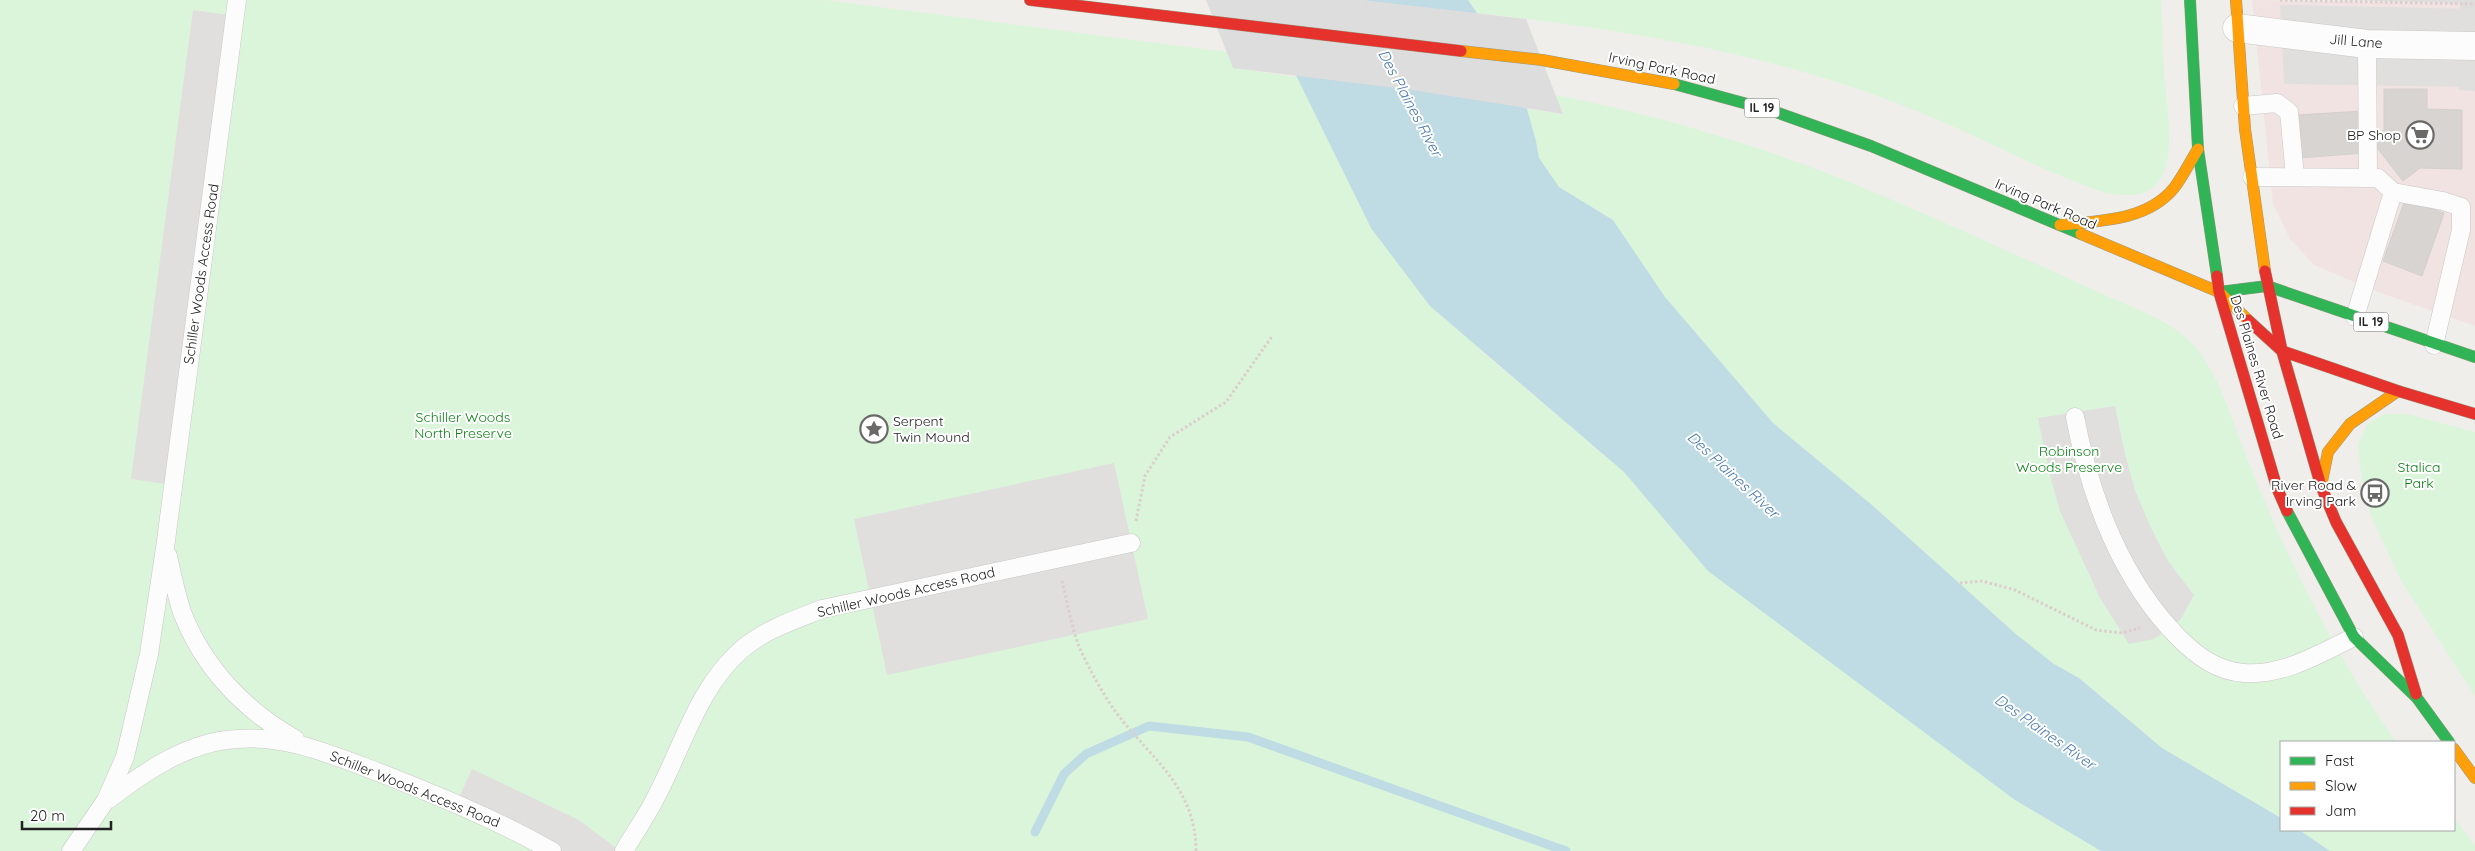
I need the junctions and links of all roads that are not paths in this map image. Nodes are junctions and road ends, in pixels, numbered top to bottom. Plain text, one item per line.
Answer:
1 (237, 0) edge
2 (1030, 0) edge
3 (2190, 0) edge
4 (2236, 0) edge
5 (2237, 28) junction
6 (2367, 44) junction
7 (2475, 46) edge
8 (2243, 106) junction
9 (2198, 149) junction
10 (2252, 177) junction
11 (2295, 177) junction
12 (2368, 178) junction
13 (2393, 192) junction
14 (2056, 225) junction
15 (2267, 286) junction
16 (2219, 292) junction
17 (2354, 317) junction
18 (2434, 345) junction
19 (2282, 351) junction
20 (2475, 357) edge
21 (2398, 391) junction
22 (2475, 414) edge
23 (2075, 418) dead end
24 (2320, 486) junction
25 (1131, 543) road end
26 (166, 548) junction
27 (2354, 636) junction
28 (2417, 698) junction
29 (2448, 741) edge
30 (304, 744) junction
31 (2455, 750) edge
32 (2475, 778) edge
33 (106, 800) junction
34 (71, 851) edge
35 (552, 851) edge
36 (624, 851) edge

1 - 26 lane, Schiller Woods Access Road
2 - 14 main road, Irving Park Road / IL 19
3 - 9 main road, Des Plaines River Road
4 - 5 main road, Des Plaines River Road
5 - 6 street, Jill Lane
5 - 8 main road, Des Plaines River Road
6 - 7 street, Jill Lane
6 - 12 lane
8 - 10 main road, Des Plaines River Road
8 - 11 lane
9 - 14 main road
9 - 16 main road, Des Plaines River Road
10 - 11 lane
10 - 15 main road, Des Plaines River Road
11 - 12 lane
12 - 13 lane
13 - 17 lane
13 - 18 lane
14 - 16 main road, Irving Park Road / IL 19
15 - 16 main road, Irving Park Road / IL 19
15 - 17 main road, Irving Park Road / IL 19
15 - 19 main road, Des Plaines River Road
16 - 19 main road, Irving Park Road / IL 19
16 - 27 main road, Des Plaines River Road
17 - 18 main road, Irving Park Road / IL 19
18 - 20 main road, Irving Park Road / IL 19
19 - 21 main road, Irving Park Road / IL 19
19 - 24 main road, Des Plaines River Road
21 - 22 main road, Irving Park Road / IL 19
21 - 24 main road
23 - 27 lane
24 - 28 main road, Des Plaines River Road
25 - 36 lane, Schiller Woods Access Road
26 - 30 lane, Schiller Woods Access Road
26 - 33 lane, Schiller Woods Access Road
27 - 28 main road, Des Plaines River Road
28 - 29 main road, Des Plaines River Road
30 - 33 lane, Schiller Woods Access Road
30 - 35 lane, Schiller Woods Access Road
31 - 32 main road
33 - 34 lane, Schiller Woods Access Road

